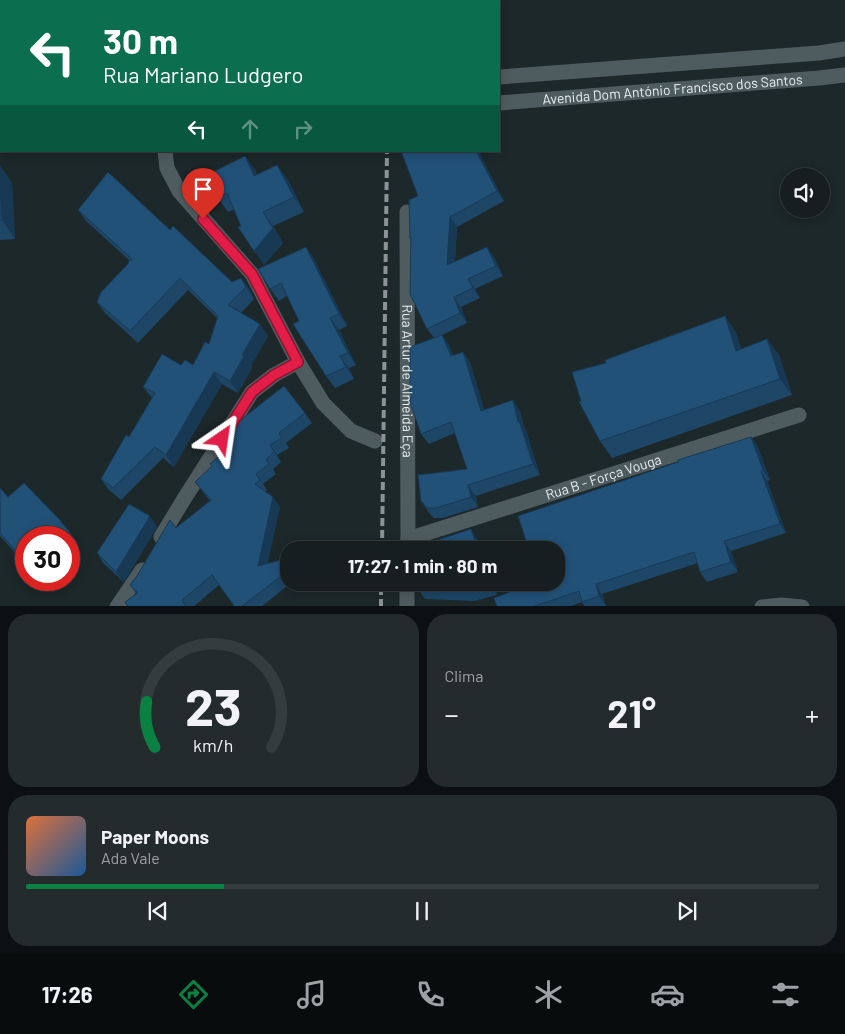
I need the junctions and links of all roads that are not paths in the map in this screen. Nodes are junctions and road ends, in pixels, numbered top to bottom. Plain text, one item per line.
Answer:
1 (845, 49) edge
2 (845, 75) edge
3 (500, 77) edge
4 (500, 103) edge
5 (165, 152) edge
6 (407, 212) edge
7 (298, 362) junction
8 (799, 415) dead end
9 (375, 441) dead end
10 (408, 541) edge
11 (420, 541) edge
12 (407, 591) edge
13 (117, 606) edge
14 (407, 606) edge
15 (762, 606) edge
16 (802, 606) edge

1 - 3 street, Avenida Dom António Francisco dos Santos
2 - 4 street, Avenida Dom António Francisco dos Santos
5 - 7 street
6 - 10 street, Rua Artur de Almeida Eça
7 - 9 street
7 - 13 street
8 - 11 street, Rua B - Força Vouga
12 - 14 street
15 - 16 street

